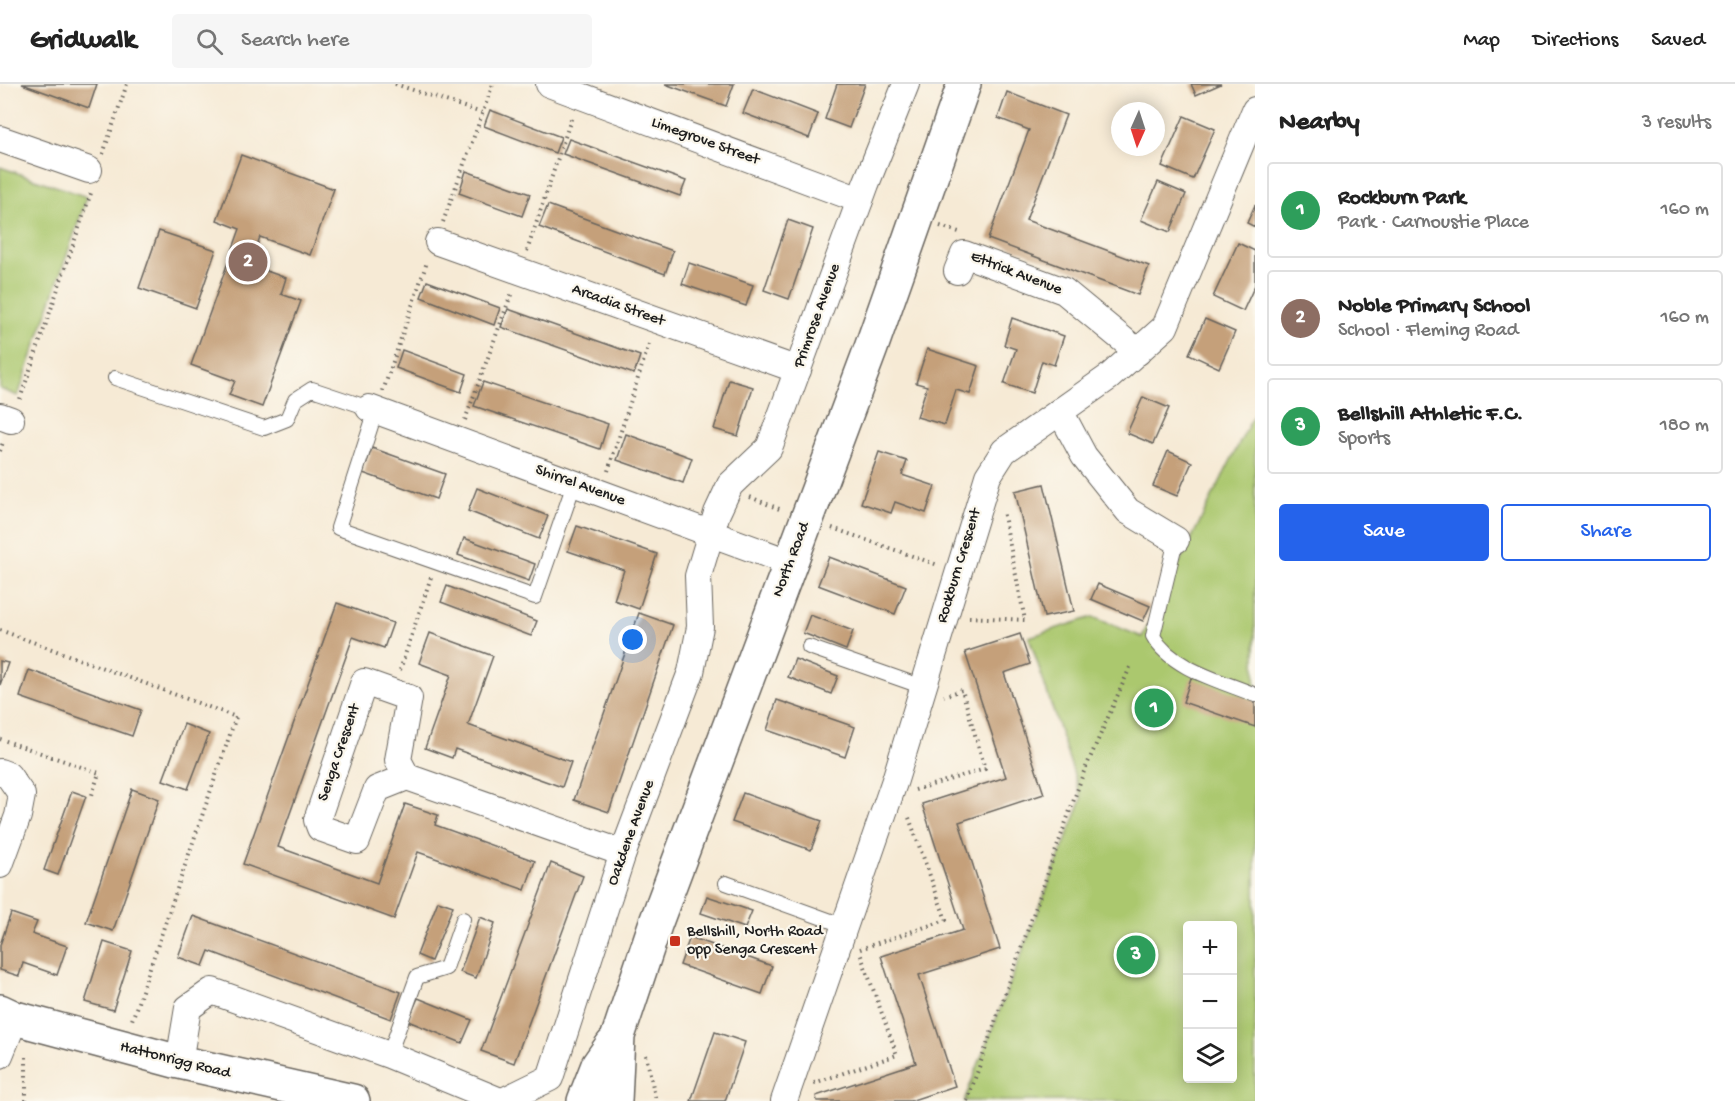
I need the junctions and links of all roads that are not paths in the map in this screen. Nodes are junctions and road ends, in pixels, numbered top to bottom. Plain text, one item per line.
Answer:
1 (549, 84) edge
2 (906, 84) edge
3 (964, 84) edge
4 (1255, 110) edge
5 (0, 138) edge
6 (94, 172) road end
7 (860, 200) junction
8 (438, 242) dead end
9 (960, 262) road end
10 (1138, 352) junction
11 (798, 370) junction
12 (115, 378) dead end
13 (372, 409) junction
14 (1060, 411) junction
15 (574, 484) junction
16 (710, 535) junction
17 (1176, 540) joint
18 (791, 562) junction
19 (809, 647) dead end
20 (1255, 695) edge
21 (921, 697) junction
22 (0, 772) edge
23 (407, 777) junction
24 (623, 853) junction
25 (0, 865) edge
26 (726, 883) dead end
27 (462, 919) dead end
28 (845, 926) junction
29 (8, 1014) edge
30 (618, 1036) junction
31 (1, 1052) edge
32 (389, 1055) junction
33 (179, 1062) junction
34 (785, 1097) edge
35 (347, 1100) edge
36 (502, 1101) edge
37 (584, 1101) edge
38 (615, 1101) edge

1 - 7 street, Limegrove Street
2 - 7 street, Primrose Avenue
3 - 18 main road, North Road
4 - 10 street, Rockburn Crescent
5 - 6 street
7 - 11 street, Primrose Avenue
8 - 11 street, Arcadia Street
9 - 10 street, Ettrick Avenue
10 - 14 street, Rockburn Crescent
11 - 16 street, Primrose Avenue
12 - 13 lane
13 - 15 street, Shirrel Avenue
13 - 15 lane
14 - 17 street
14 - 21 street, Rockburn Crescent
15 - 16 street, Shirrel Avenue
16 - 18 street, Shirrel Avenue
16 - 24 street, Oakdene Avenue
17 - 20 lane
18 - 30 main road, North Road
19 - 21 lane
21 - 28 street, Rockburn Crescent
22 - 25 street
23 - 23 street, Senga Crescent
23 - 24 street
24 - 36 street, Oakdene Avenue
26 - 28 lane
27 - 32 lane
28 - 34 street, Rockburn Crescent
29 - 31 street
29 - 33 main road, Hattonrigg Road
30 - 37 main road, North Road
30 - 38 main road, North Road
32 - 33 street, Oakdene Avenue
32 - 36 street, Oakdene Avenue
33 - 35 main road, Hattonrigg Road

